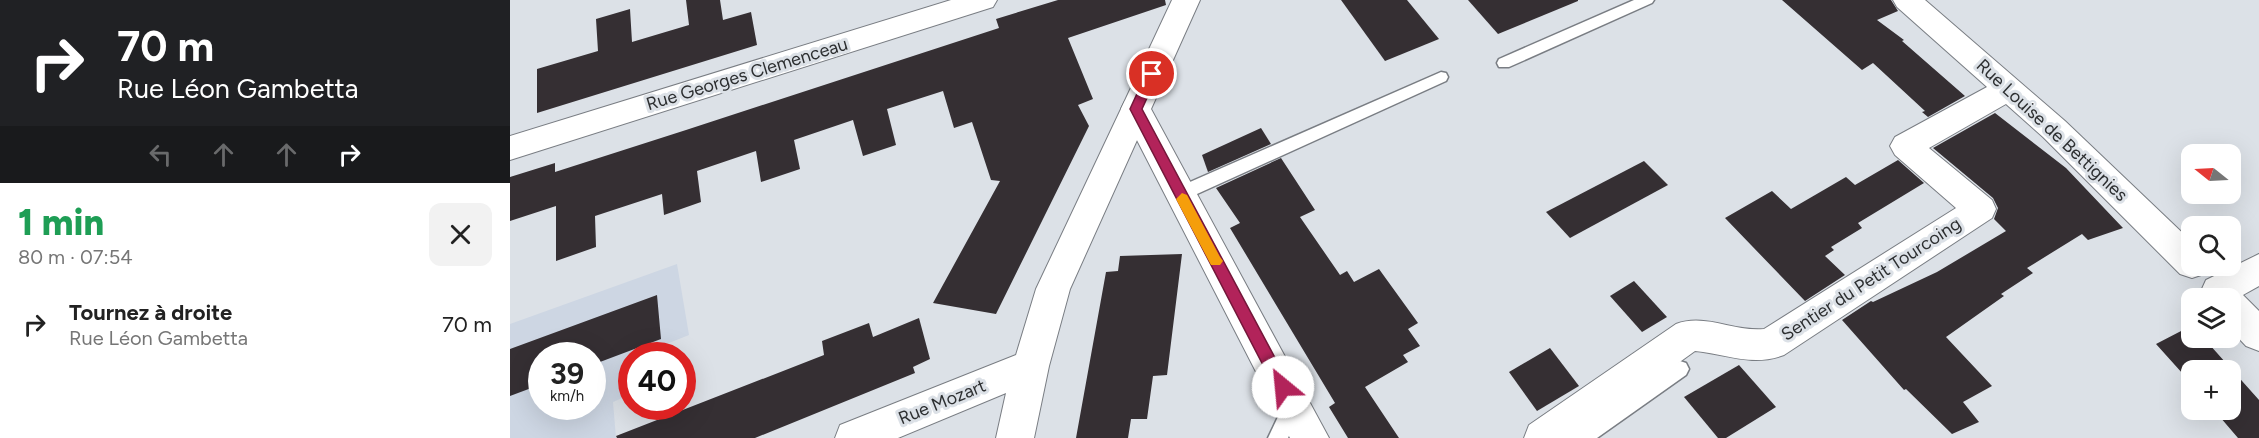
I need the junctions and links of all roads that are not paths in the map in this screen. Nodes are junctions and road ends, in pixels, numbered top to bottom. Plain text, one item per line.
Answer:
1 (983, 0) edge
2 (1186, 0) edge
3 (1647, 0) edge
4 (1907, 0) edge
5 (1504, 63) dead end
6 (1441, 77) dead end
7 (2008, 88) junction
8 (1136, 109) junction
9 (510, 148) edge
10 (1180, 194) junction
11 (2181, 254) edge
12 (2259, 269) edge
13 (2203, 276) edge
14 (2214, 288) edge
15 (2236, 288) edge
16 (2241, 316) edge
17 (2259, 335) edge
18 (1031, 366) junction
19 (1680, 369) dead end
20 (1293, 406) junction
21 (854, 438) edge
22 (1015, 438) edge
23 (1278, 438) edge
24 (1310, 438) edge
25 (1542, 438) edge
26 (1581, 438) edge

1 - 9 street, Rue Georges Clemenceau
2 - 8 street
3 - 5 lane
4 - 7 street, Rue Louise de Bettignies
6 - 10 lane
7 - 11 street, Rue Louise de Bettignies
7 - 25 street, Sentier du Petit Tourcoing
8 - 10 street
8 - 18 street
10 - 20 street
12 - 15 street
13 - 14 street, Rue Louise de Bettignies
16 - 17 street, Rue Louise de Bettignies
18 - 21 street, Rue Mozart
18 - 22 street
19 - 26 lane
20 - 23 lane
20 - 24 street

